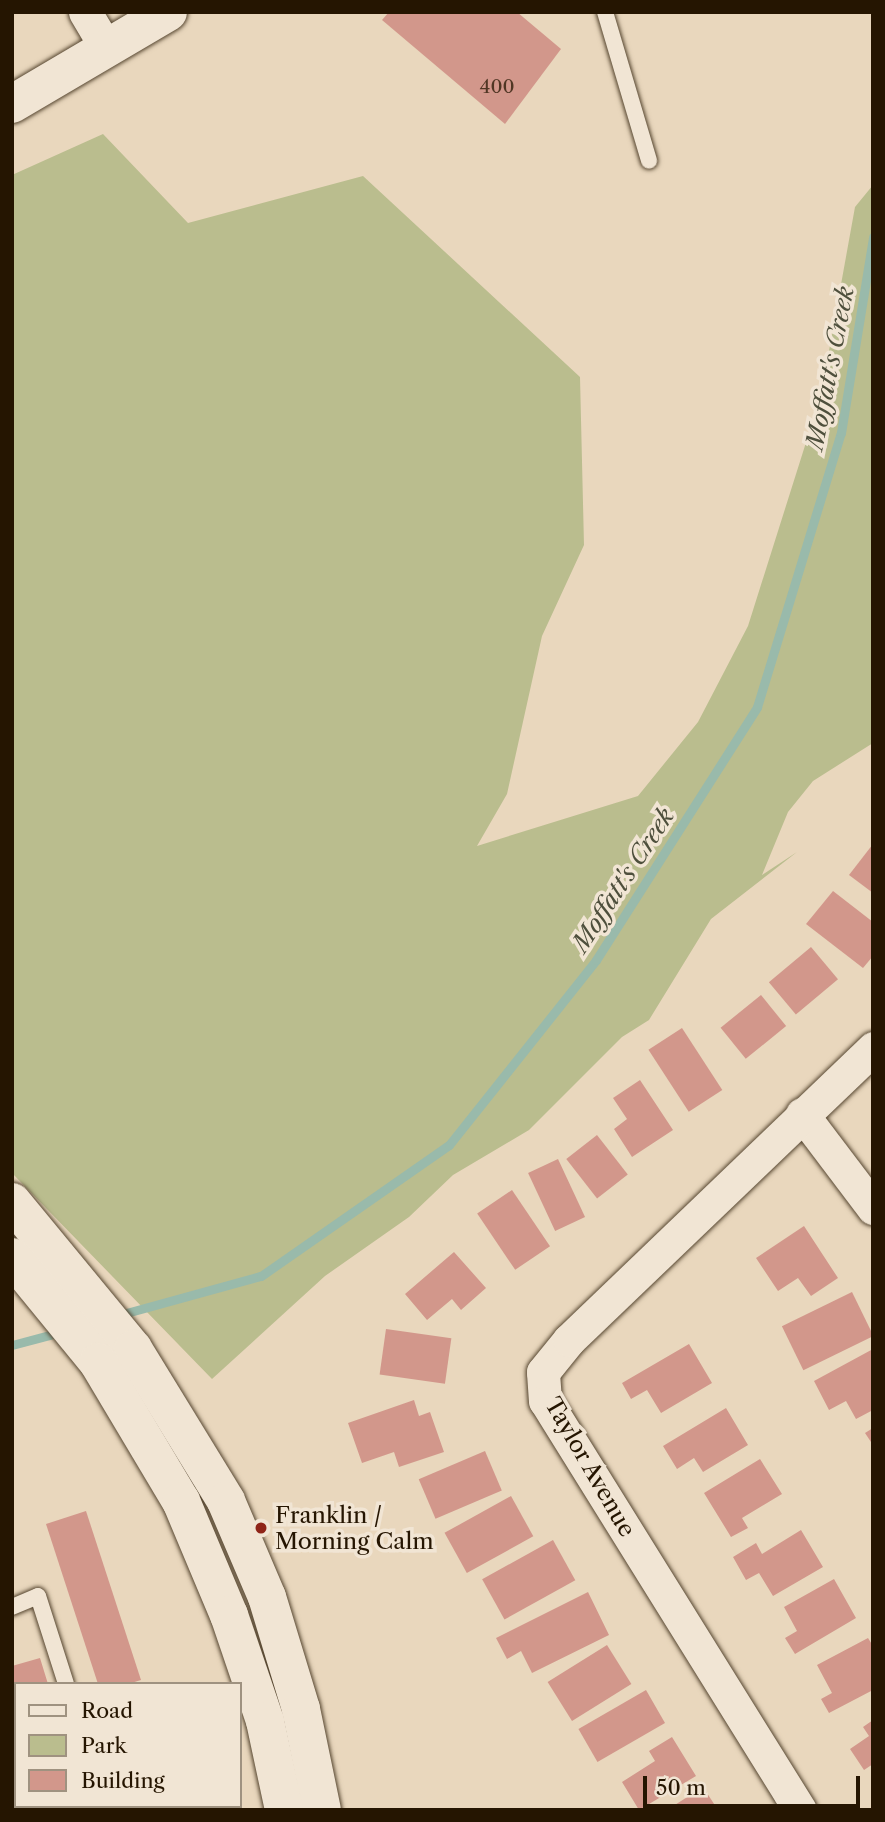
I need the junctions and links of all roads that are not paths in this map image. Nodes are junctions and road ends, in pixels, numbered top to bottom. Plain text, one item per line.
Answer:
1 (85, 12) edge
2 (168, 12) edge
3 (605, 12) edge
4 (107, 49) junction
5 (12, 104) edge
6 (649, 161) dead end
7 (873, 1048) edge
8 (803, 1114) junction
9 (12, 1202) edge
10 (873, 1208) edge
11 (12, 1257) edge
12 (12, 1607) edge
13 (65, 1682) edge
14 (301, 1709) junction
15 (252, 1724) edge
16 (284, 1810) edge
17 (322, 1810) edge
18 (800, 1810) edge

1 - 4 street
2 - 4 main road
3 - 6 lane
4 - 5 main road
7 - 8 street, Taylor Avenue
8 - 10 street
8 - 18 street, Taylor Avenue
9 - 14 main road
11 - 15 main road
12 - 13 lane
14 - 15 street
14 - 17 main road
15 - 16 main road

